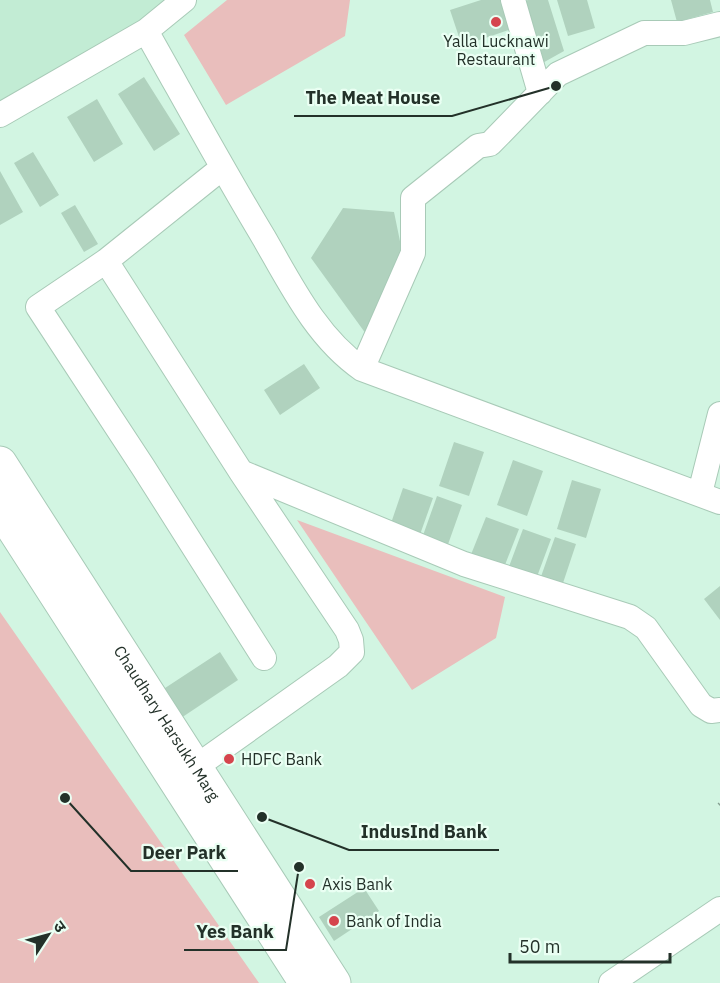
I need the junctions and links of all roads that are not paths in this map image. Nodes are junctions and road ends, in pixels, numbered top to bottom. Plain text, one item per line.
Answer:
1 (184, 0) edge
2 (513, 0) edge
3 (720, 24) edge
4 (146, 31) junction
5 (540, 93) junction
6 (0, 115) edge
7 (222, 168) junction
8 (106, 261) junction
9 (362, 369) junction
10 (720, 414) edge
11 (0, 464) edge
12 (241, 472) junction
13 (710, 498) edge
14 (0, 508) edge
15 (264, 658) dead end
16 (720, 710) edge
17 (185, 774) junction
18 (720, 909) edge
19 (306, 983) edge
20 (334, 983) edge
21 (611, 983) edge

1 - 4 street
2 - 5 street
3 - 5 street
4 - 6 street
4 - 7 street
5 - 9 street
7 - 8 street
7 - 9 street
8 - 12 street
8 - 15 street
9 - 13 street
10 - 13 street
11 - 17 street, Chaudhary Harsukh Marg
12 - 16 street
12 - 17 street
14 - 17 street, Chaudhary Harsukh Marg
17 - 19 street, Chaudhary Harsukh Marg
17 - 20 street, Chaudhary Harsukh Marg
18 - 21 street

